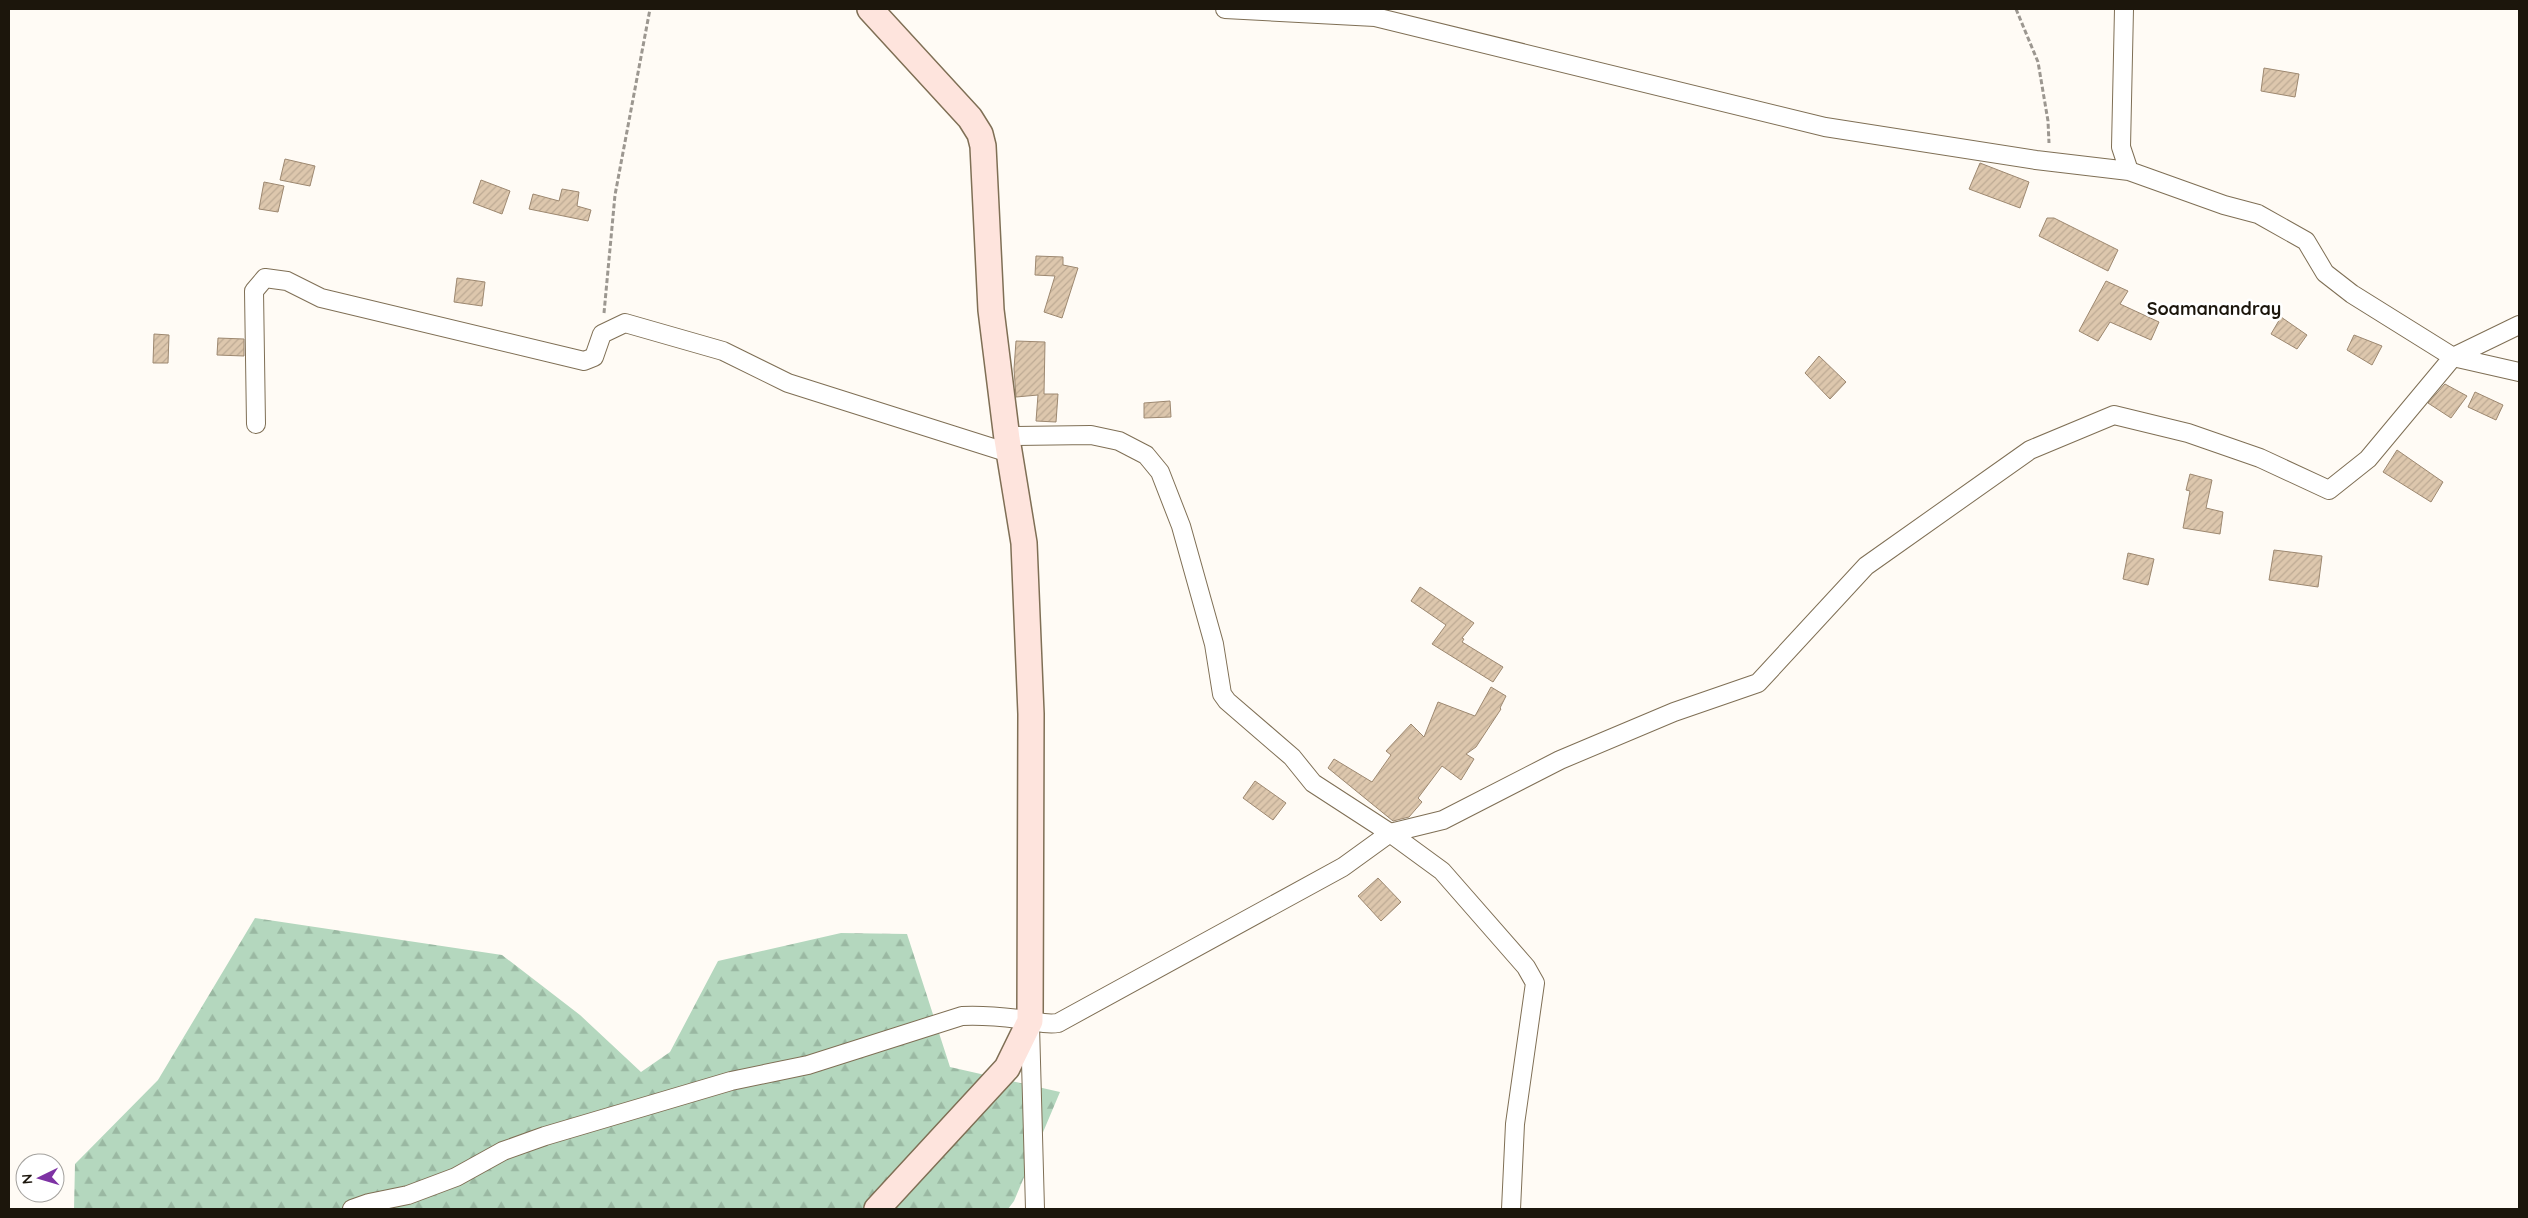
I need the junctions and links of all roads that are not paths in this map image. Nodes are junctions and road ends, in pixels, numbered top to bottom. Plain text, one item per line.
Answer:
1 (870, 9) edge
2 (1225, 9) edge
3 (2124, 9) edge
4 (2129, 171) junction
5 (2519, 325) edge
6 (2453, 357) junction
7 (2519, 372) edge
8 (256, 424) dead end
9 (1008, 444) junction
10 (1390, 833) junction
11 (1030, 1021) junction
12 (352, 1209) edge
13 (877, 1209) edge
14 (1035, 1209) edge
15 (1511, 1209) edge

1 - 9 street
2 - 4 street
3 - 4 street
4 - 6 street
5 - 6 street
6 - 7 street
6 - 10 street
8 - 9 street
9 - 10 street
9 - 11 street
10 - 11 street
10 - 15 street
11 - 12 street
11 - 13 street
11 - 14 street

